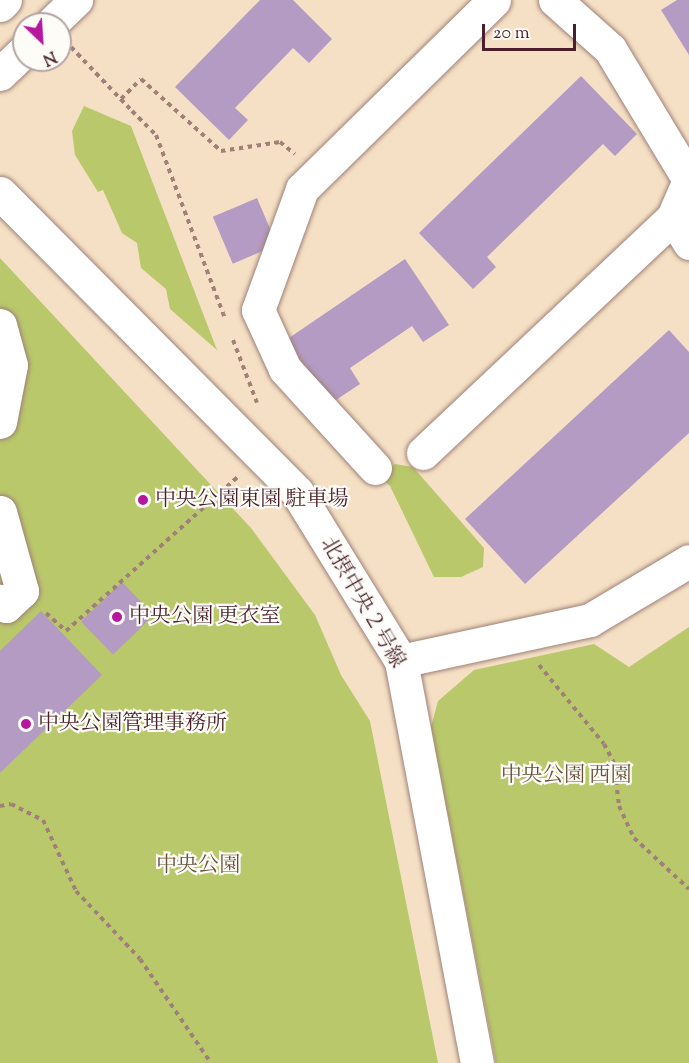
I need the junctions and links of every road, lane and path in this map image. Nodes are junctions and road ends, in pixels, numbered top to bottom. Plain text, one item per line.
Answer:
1 (5, 0) edge
2 (494, 0) edge
3 (555, 0) edge
4 (0, 5) edge
5 (72, 48) edge
6 (12, 62) edge
7 (0, 74) edge
8 (121, 99) junction
9 (319, 172) junction
10 (0, 193) edge
11 (681, 230) edge
12 (0, 325) edge
13 (227, 325) dead end
14 (232, 336) dead end
15 (261, 414) dead end
16 (0, 422) edge
17 (423, 453) dead end
18 (261, 455) junction
19 (375, 468) dead end
20 (0, 512) edge
21 (689, 561) edge
22 (11, 596) edge
23 (514, 637) junction
24 (400, 661) junction
25 (0, 806) edge
26 (689, 889) edge
27 (211, 1063) edge
28 (477, 1063) edge

1 - 4 street
2 - 9 street
3 - 11 street
5 - 8 path
6 - 7 street
8 - 9 path
8 - 13 path
9 - 19 street
10 - 18 street, 北摂中央２号線
11 - 17 street
12 - 16 street
14 - 15 path
18 - 22 path
18 - 24 street, 北摂中央２号線
20 - 22 street
21 - 23 street
23 - 24 street
23 - 26 path
24 - 28 street, 北摂中央２号線
25 - 27 path

